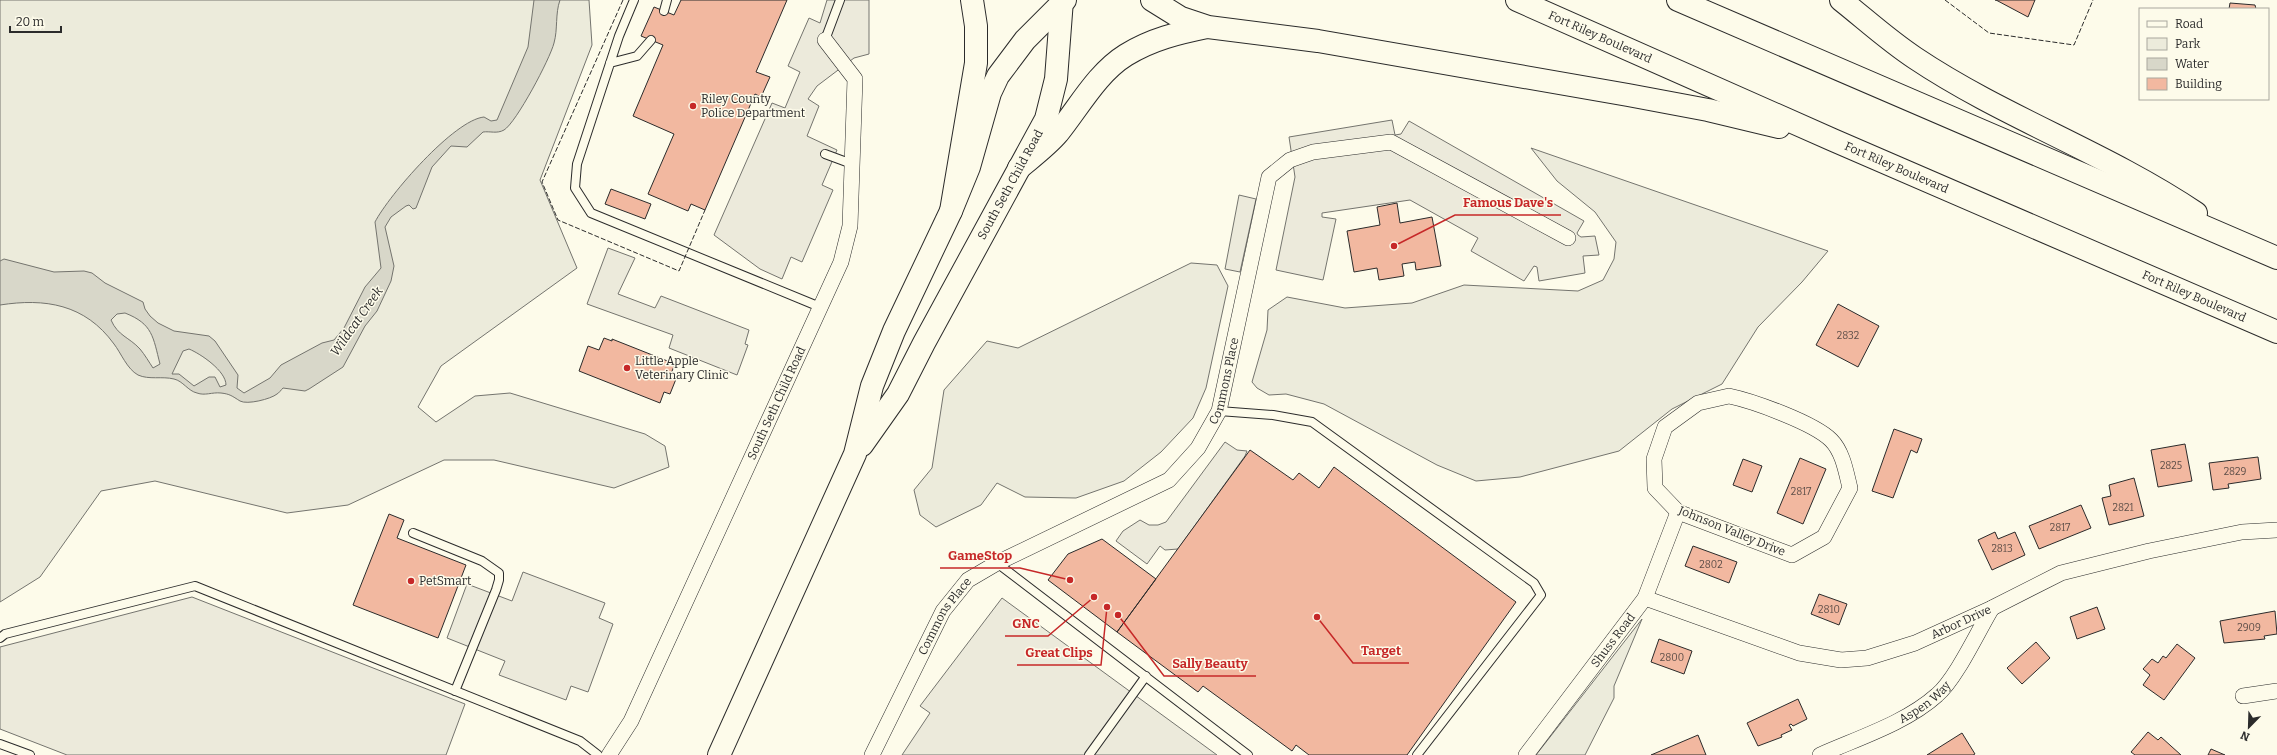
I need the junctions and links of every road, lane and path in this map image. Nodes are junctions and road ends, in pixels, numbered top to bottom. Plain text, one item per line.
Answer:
1 (634, 0) edge
2 (667, 0) edge
3 (840, 0) edge
4 (972, 0) edge
5 (1152, 0) edge
6 (1517, 0) edge
7 (1678, 0) edge
8 (1841, 0) edge
9 (1063, 1) edge
10 (664, 11) dead end
11 (1208, 27) junction
12 (651, 40) dead end
13 (825, 40) joint
14 (610, 63) junction
15 (1834, 140) junction
16 (825, 154) dead end
17 (852, 164) junction
18 (1019, 168) junction
19 (951, 211) junction
20 (1568, 238) dead end
21 (2242, 243) junction
22 (2277, 258) edge
23 (820, 307) junction
24 (2277, 332) edge
25 (1219, 411) junction
26 (855, 454) junction
27 (1678, 512) junction
28 (2277, 530) edge
29 (413, 533) dead end
30 (997, 563) junction
31 (1645, 598) junction
32 (1992, 608) junction
33 (0, 638) edge
34 (1146, 676) junction
35 (455, 691) junction
36 (2277, 691) edge
37 (2243, 696) dead end
38 (0, 744) edge
39 (30, 755) edge
40 (598, 755) edge
41 (609, 755) edge
42 (719, 755) edge
43 (872, 755) edge
44 (1089, 755) edge
45 (1248, 755) edge
46 (1417, 755) edge
47 (1526, 755) edge
48 (1820, 755) edge

1 - 14 lane
2 - 10 lane
3 - 13 lane
4 - 19 main road
5 - 11 main road
6 - 15 main road, Fort Riley Boulevard
7 - 21 main road
8 - 21 main road
9 - 18 main road, South Seth Child Road
9 - 19 main road, South Seth Child Road
11 - 15 main road
11 - 18 main road
12 - 14 lane
13 - 17 street, South Seth Child Road
14 - 23 lane
15 - 24 main road, Fort Riley Boulevard
16 - 17 lane
17 - 23 street, South Seth Child Road
18 - 26 main road, South Seth Child Road
19 - 26 main road, South Seth Child Road
20 - 25 street, Commons Place
21 - 22 main road
23 - 41 street, South Seth Child Road
25 - 30 street, Commons Place
25 - 46 lane
26 - 42 main road, South Seth Child Road
27 - 27 street, Johnson Valley Drive
27 - 31 street, Shuss Road
28 - 32 street, Arbor Drive
29 - 35 lane
30 - 34 lane
30 - 43 street, Commons Place
31 - 32 street, Arbor Drive
31 - 47 street, Shuss Road
32 - 48 street, Aspen Way
33 - 35 lane
34 - 44 lane
34 - 45 lane
35 - 40 lane
36 - 37 street
38 - 39 lane

